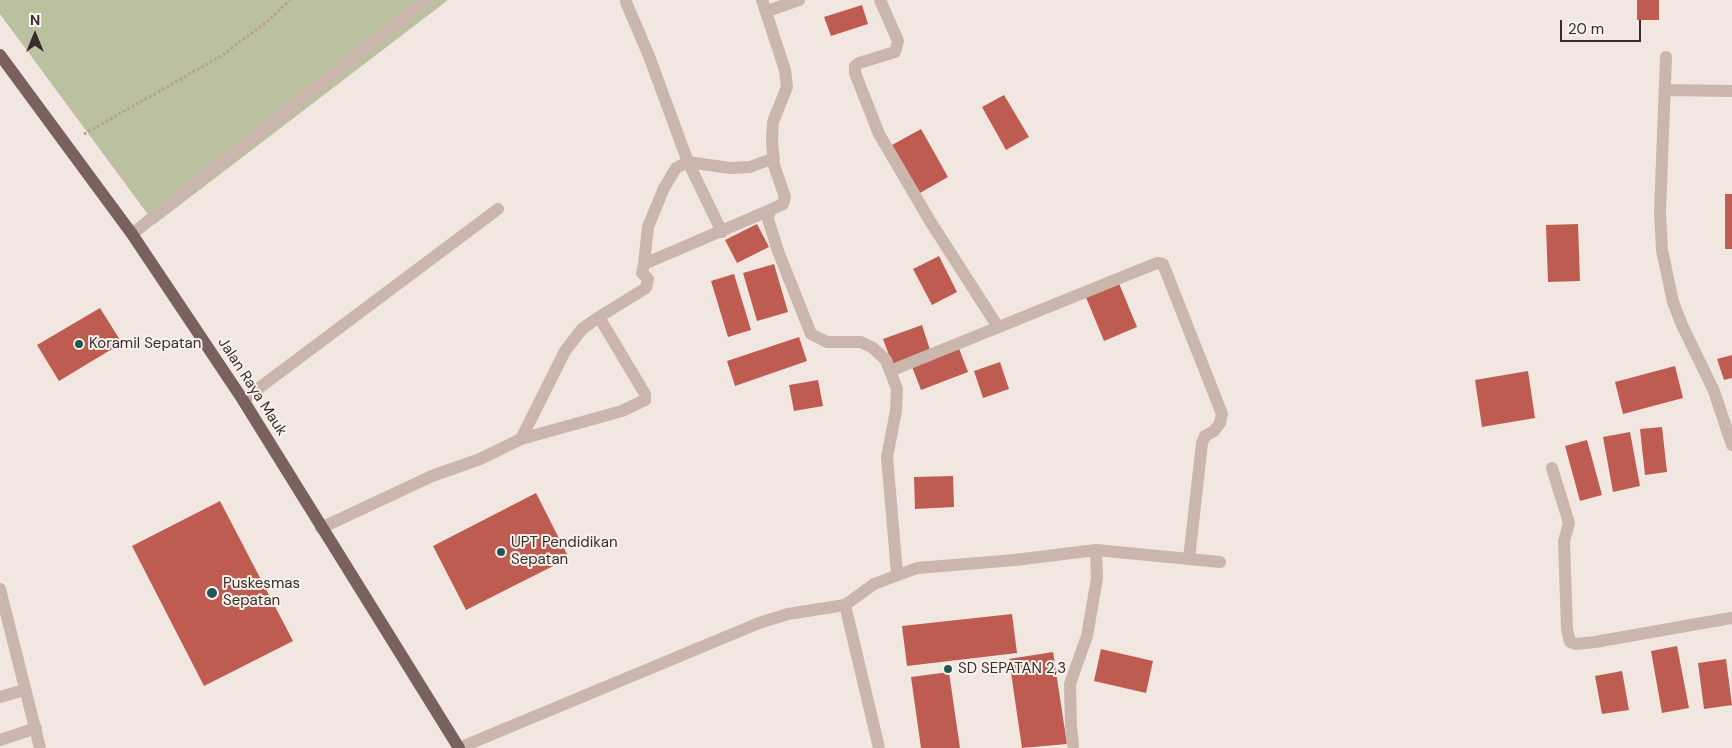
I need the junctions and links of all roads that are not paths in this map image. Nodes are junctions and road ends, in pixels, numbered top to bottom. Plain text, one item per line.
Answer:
1 (426, 0) edge
2 (799, 0) edge
3 (880, 0) edge
4 (626, 2) dead end
5 (764, 6) edge
6 (0, 55) edge
7 (1666, 57) dead end
8 (1665, 90) junction
9 (1732, 91) edge
10 (774, 158) junction
11 (688, 162) junction
12 (498, 209) dead end
13 (770, 210) junction
14 (722, 232) junction
15 (132, 234) junction
16 (644, 264) junction
17 (599, 317) junction
18 (998, 327) junction
19 (890, 371) junction
20 (243, 400) junction
21 (521, 439) junction
22 (1732, 445) edge
23 (1552, 468) dead end
24 (321, 528) junction
25 (1096, 550) junction
26 (1189, 559) junction
27 (1220, 562) dead end
28 (897, 573) junction
29 (0, 589) edge
30 (845, 605) junction
31 (1732, 619) edge
32 (24, 690) junction
33 (0, 697) edge
34 (36, 728) junction
35 (0, 740) edge
36 (1074, 745) dead end
37 (40, 748) edge
38 (459, 748) edge
39 (879, 748) edge

1 - 15 street
2 - 5 street
3 - 18 street
4 - 11 street
5 - 10 street
6 - 15 main road, Jalan Raya Mauk
7 - 8 street
8 - 9 street
8 - 22 street
10 - 11 street
10 - 13 street
11 - 14 street
11 - 16 street
12 - 20 street
13 - 14 street
13 - 19 street
14 - 16 street
15 - 20 main road, Jalan Raya Mauk
16 - 17 street
17 - 21 street
17 - 21 street
18 - 19 street
18 - 26 street
19 - 28 street
20 - 24 main road, Jalan Raya Mauk
21 - 24 street
23 - 31 street
24 - 38 main road, Jalan Raya Mauk
25 - 26 street
25 - 28 street
25 - 36 street
26 - 27 street
28 - 30 street
29 - 32 street
30 - 38 street
30 - 39 street
32 - 33 street
32 - 34 street
34 - 35 street
34 - 37 street

